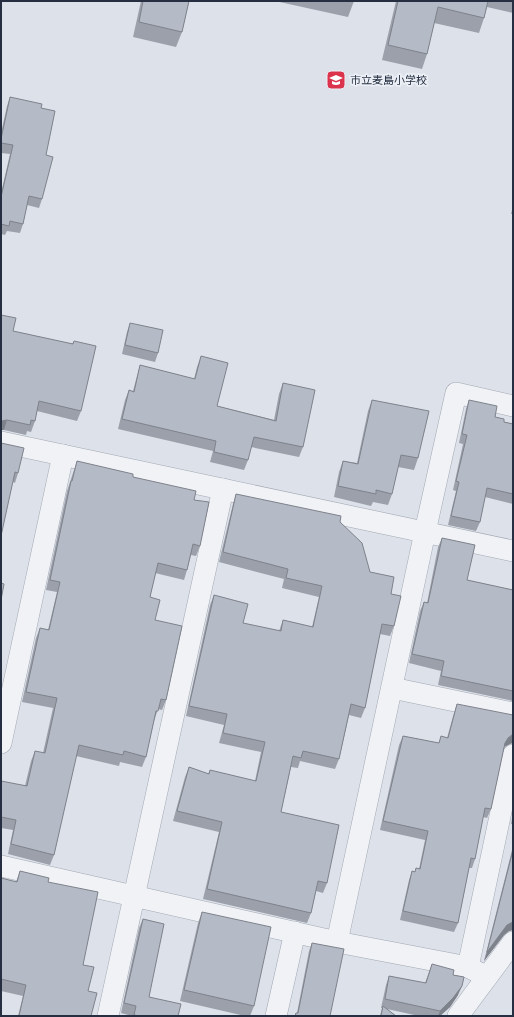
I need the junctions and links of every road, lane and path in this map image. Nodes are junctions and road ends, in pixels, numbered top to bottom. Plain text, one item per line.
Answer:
1 (513, 406) edge
2 (1, 442) edge
3 (63, 455) junction
4 (223, 489) junction
5 (425, 532) junction
6 (513, 551) edge
7 (392, 688) junction
8 (513, 713) edge
9 (1, 743) edge
10 (513, 754) edge
11 (1, 866) edge
12 (134, 896) junction
13 (295, 932) junction
14 (337, 942) junction
15 (513, 942) edge
16 (468, 967) junction
17 (487, 977) junction
18 (108, 1016) edge
19 (276, 1016) edge
20 (458, 1016) edge

1 - 5 street
2 - 3 street
3 - 4 street
3 - 9 street
4 - 5 street
4 - 12 street
5 - 6 street
5 - 7 street
7 - 8 street
7 - 14 street
10 - 16 street
11 - 12 street
12 - 13 street
12 - 18 street
13 - 14 street
13 - 19 street
14 - 16 street
15 - 17 street
16 - 17 street
17 - 20 street

